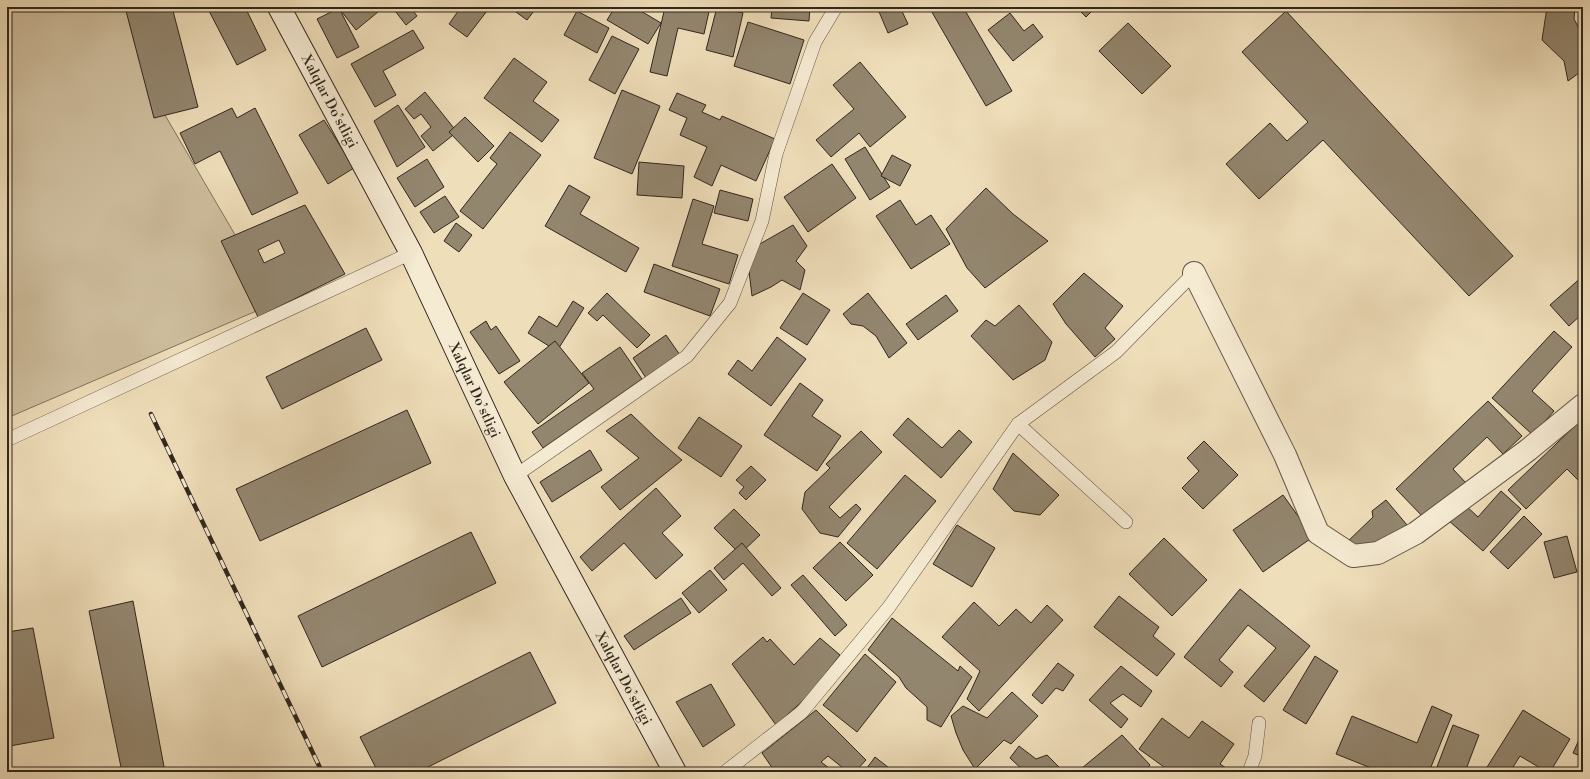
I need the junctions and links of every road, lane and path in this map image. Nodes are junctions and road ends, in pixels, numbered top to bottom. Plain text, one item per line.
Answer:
1 (279, 7) edge
2 (836, 7) edge
3 (411, 253) junction
4 (1194, 273) joint
5 (1583, 405) edge
6 (1018, 424) junction
7 (7, 440) edge
8 (515, 476) junction
9 (1126, 522) dead end
10 (1259, 723) dead end
11 (675, 772) edge
12 (725, 772) edge
13 (1249, 772) edge

1 - 3 main road, Xalqlar Do’stligi
2 - 8 lane
3 - 7 lane
3 - 8 main road, Xalqlar Do’stligi
4 - 5 main road
4 - 6 lane
6 - 9 lane
6 - 12 lane
8 - 11 main road, Xalqlar Do’stligi
10 - 13 lane

